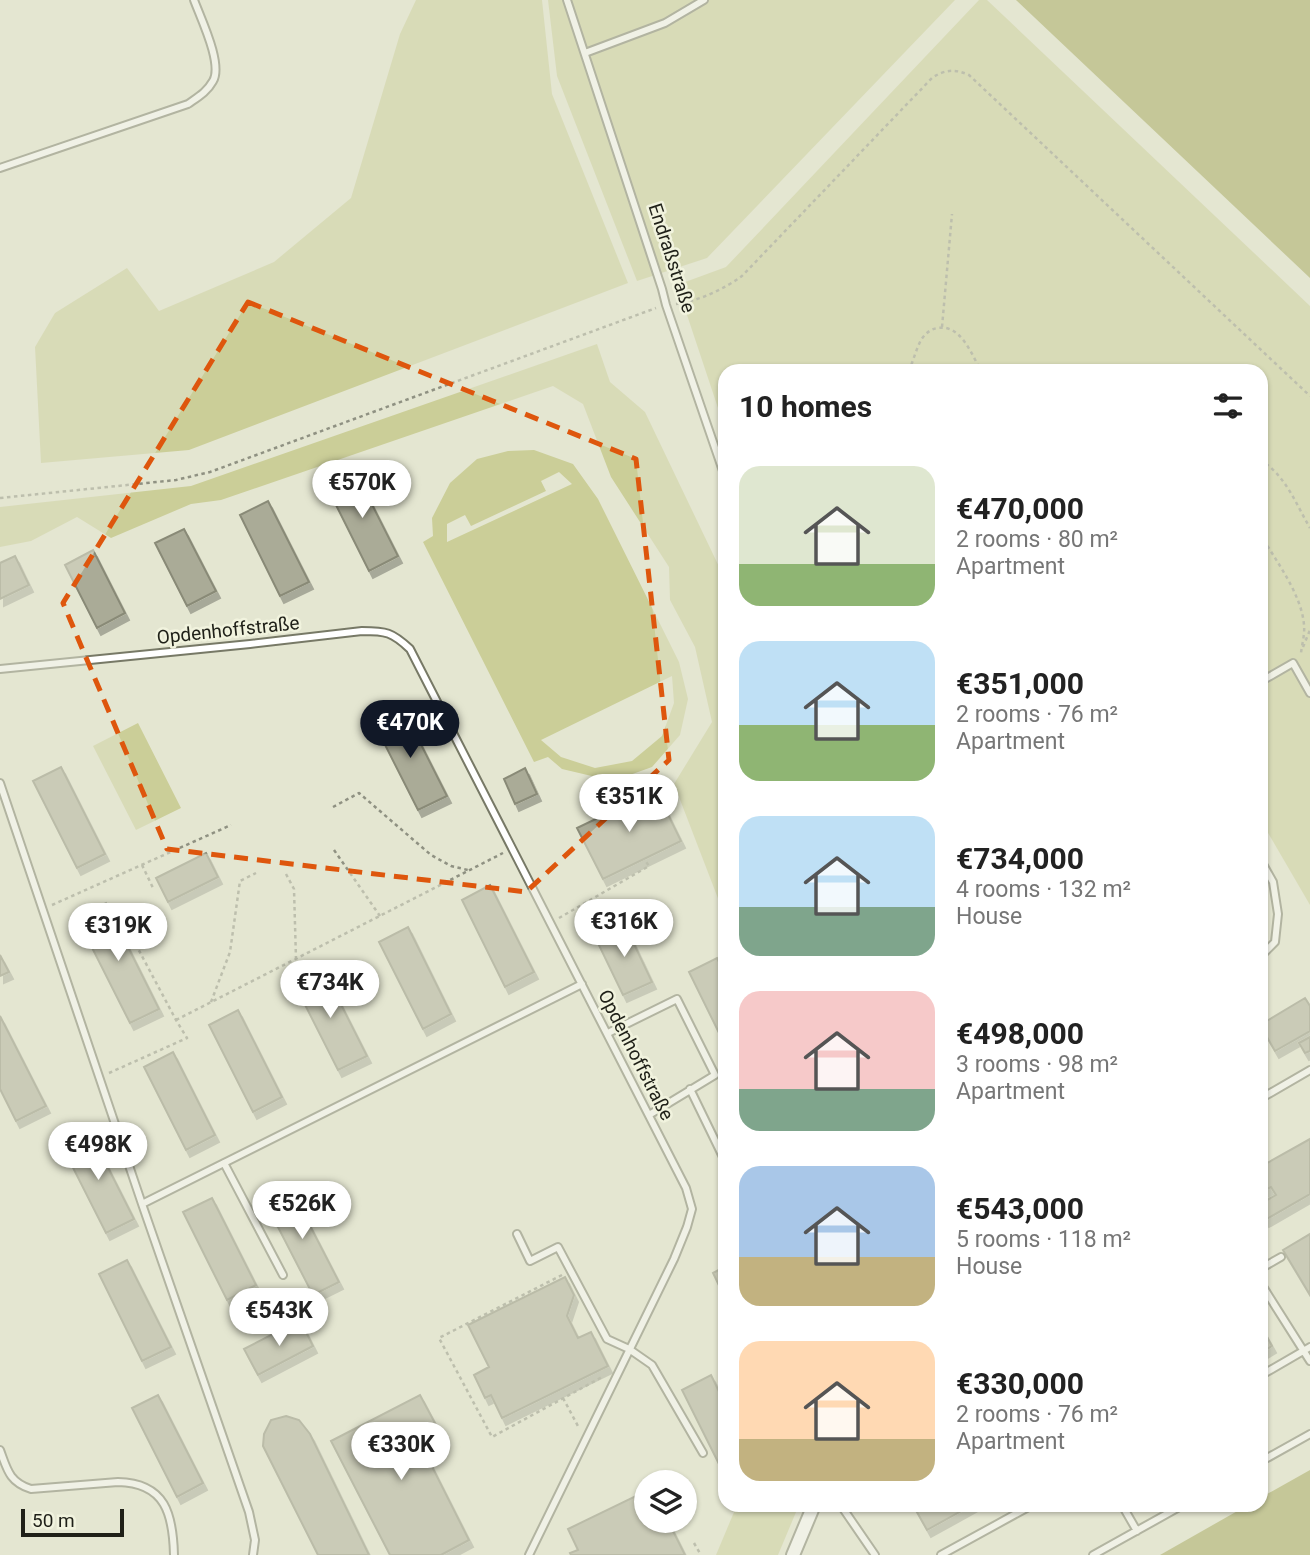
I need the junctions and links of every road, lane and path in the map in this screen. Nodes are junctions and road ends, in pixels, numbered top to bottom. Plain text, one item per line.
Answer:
1 (194, 0) edge
2 (567, 0) edge
3 (704, 0) edge
4 (584, 53) junction
5 (0, 168) edge
6 (952, 214) dead end
7 (666, 305) junction
8 (942, 327) junction
9 (912, 364) edge
10 (977, 364) edge
11 (1310, 397) edge
12 (718, 457) edge
13 (1268, 465) edge
14 (0, 498) edge
15 (1310, 528) edge
16 (1268, 547) edge
17 (1310, 630) edge
18 (0, 669) edge
19 (1268, 677) edge
20 (1310, 693) edge
21 (0, 783) edge
22 (333, 807) dead end
23 (231, 825) dead end
24 (512, 848) junction
25 (334, 850) dead end
26 (644, 859) dead end
27 (142, 865) junction
28 (468, 870) junction
29 (256, 873) dead end
30 (1268, 873) edge
31 (286, 874) dead end
32 (155, 890) dead end
33 (42, 909) junction
34 (380, 916) junction
35 (550, 923) junction
36 (135, 943) dead end
37 (1268, 950) edge
38 (296, 959) junction
39 (582, 984) junction
40 (211, 1002) junction
41 (176, 1020) junction
42 (608, 1034) junction
43 (1310, 1070) edge
44 (100, 1077) junction
45 (690, 1089) junction
46 (1268, 1094) edge
47 (649, 1115) junction
48 (718, 1147) edge
49 (224, 1163) junction
50 (142, 1204) junction
51 (517, 1234) dead end
52 (1281, 1257) dead end
53 (1268, 1264) edge
54 (571, 1271) junction
55 (283, 1275) dead end
56 (1268, 1293) edge
57 (629, 1349) junction
58 (1307, 1349) edge
59 (1310, 1361) edge
60 (1268, 1371) edge
61 (604, 1376) dead end
62 (564, 1398) junction
63 (588, 1433) junction
64 (1310, 1434) edge
65 (0, 1450) edge
66 (703, 1453) dead end
67 (1268, 1458) edge
68 (811, 1512) edge
69 (846, 1512) edge
70 (1019, 1512) edge
71 (1126, 1512) edge
72 (1171, 1512) edge
73 (1137, 1531) junction
74 (694, 1543) dead end
75 (174, 1555) edge
76 (253, 1555) edge
77 (529, 1555) edge
78 (701, 1555) edge
79 (793, 1555) edge
80 (875, 1555) edge
81 (941, 1555) edge
82 (1093, 1555) edge

1 - 5 lane
2 - 4 lane, Endraßstraße
3 - 4 lane
4 - 7 lane, Endraßstraße
6 - 8 path
7 - 11 path
7 - 12 lane, Endraßstraße
7 - 14 path
8 - 9 path
8 - 10 path
13 - 15 path
16 - 17 path
18 - 24 lane, Opdenhoffstraße
19 - 20 lane
21 - 33 lane
22 - 28 path
23 - 27 path
24 - 28 path
24 - 35 lane, Opdenhoffstraße
25 - 34 path
26 - 35 path
27 - 32 path
27 - 33 path
28 - 34 path
29 - 40 path
30 - 37 lane
31 - 38 path
33 - 44 lane
34 - 38 path
35 - 39 lane, Opdenhoffstraße
36 - 41 path
38 - 40 path
39 - 42 lane, Opdenhoffstraße
39 - 49 lane
40 - 41 path
41 - 44 path
42 - 45 lane
42 - 47 lane, Opdenhoffstraße
43 - 46 lane
44 - 50 lane
45 - 47 lane
45 - 48 lane
47 - 57 lane, Opdenhoffstraße
49 - 50 lane
49 - 55 lane
50 - 76 lane
51 - 54 lane
52 - 53 lane
54 - 57 lane
54 - 62 path
56 - 58 lane
57 - 63 lane, Opdenhoffstraße
57 - 66 lane
58 - 59 lane
58 - 60 lane
61 - 62 path
62 - 63 path
63 - 77 lane, Opdenhoffstraße
64 - 67 lane
65 - 75 lane
68 - 79 street
69 - 80 lane
70 - 81 lane
71 - 73 lane
72 - 73 lane
73 - 82 lane
74 - 78 path

